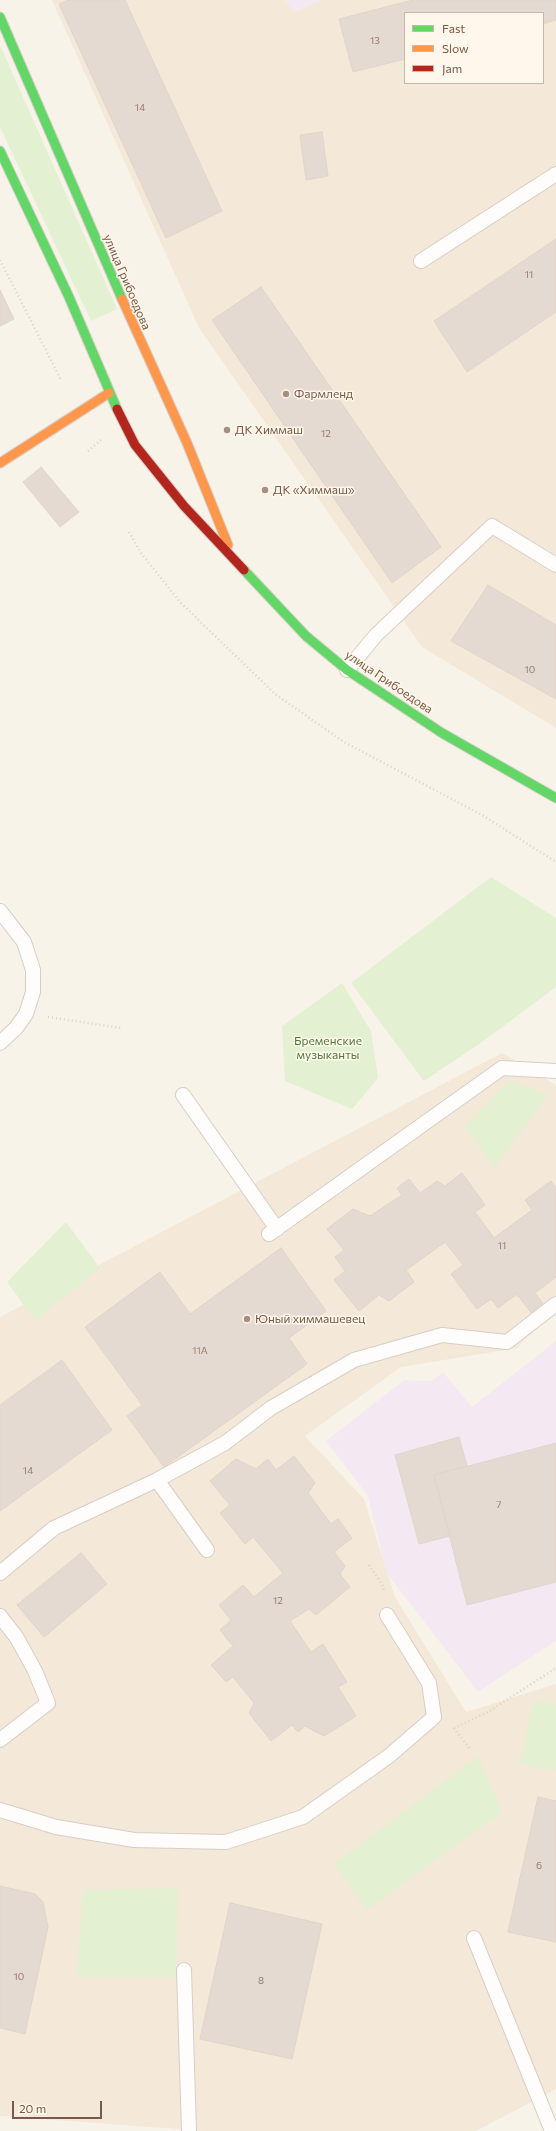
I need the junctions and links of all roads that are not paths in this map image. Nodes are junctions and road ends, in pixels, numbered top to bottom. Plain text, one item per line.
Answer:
1 (0, 17) edge
2 (0, 151) edge
3 (556, 174) edge
4 (421, 261) dead end
5 (109, 393) junction
6 (0, 463) edge
7 (232, 556) junction
8 (556, 565) edge
9 (347, 670) junction
10 (556, 798) edge
11 (0, 911) edge
12 (0, 1043) edge
13 (556, 1071) edge
14 (183, 1095) dead end
15 (556, 1304) edge
16 (157, 1480) junction
17 (207, 1550) dead end
18 (0, 1573) edge
19 (387, 1615) dead end
20 (0, 1616) edge
21 (0, 1740) edge
22 (0, 1810) edge
23 (474, 1938) dead end
24 (184, 1970) dead end
25 (189, 2131) edge
26 (552, 2131) edge

1 - 7 main road, улица Грибоедова
2 - 5 main road, улица Грибоедова
3 - 4 lane
5 - 6 main road
5 - 7 main road, улица Грибоедова
7 - 9 main road, улица Грибоедова
8 - 9 lane
9 - 10 main road, улица Грибоедова
11 - 12 lane
13 - 14 lane
15 - 16 lane
16 - 17 lane
16 - 18 lane
19 - 22 lane
20 - 21 lane
23 - 26 lane
24 - 25 lane

